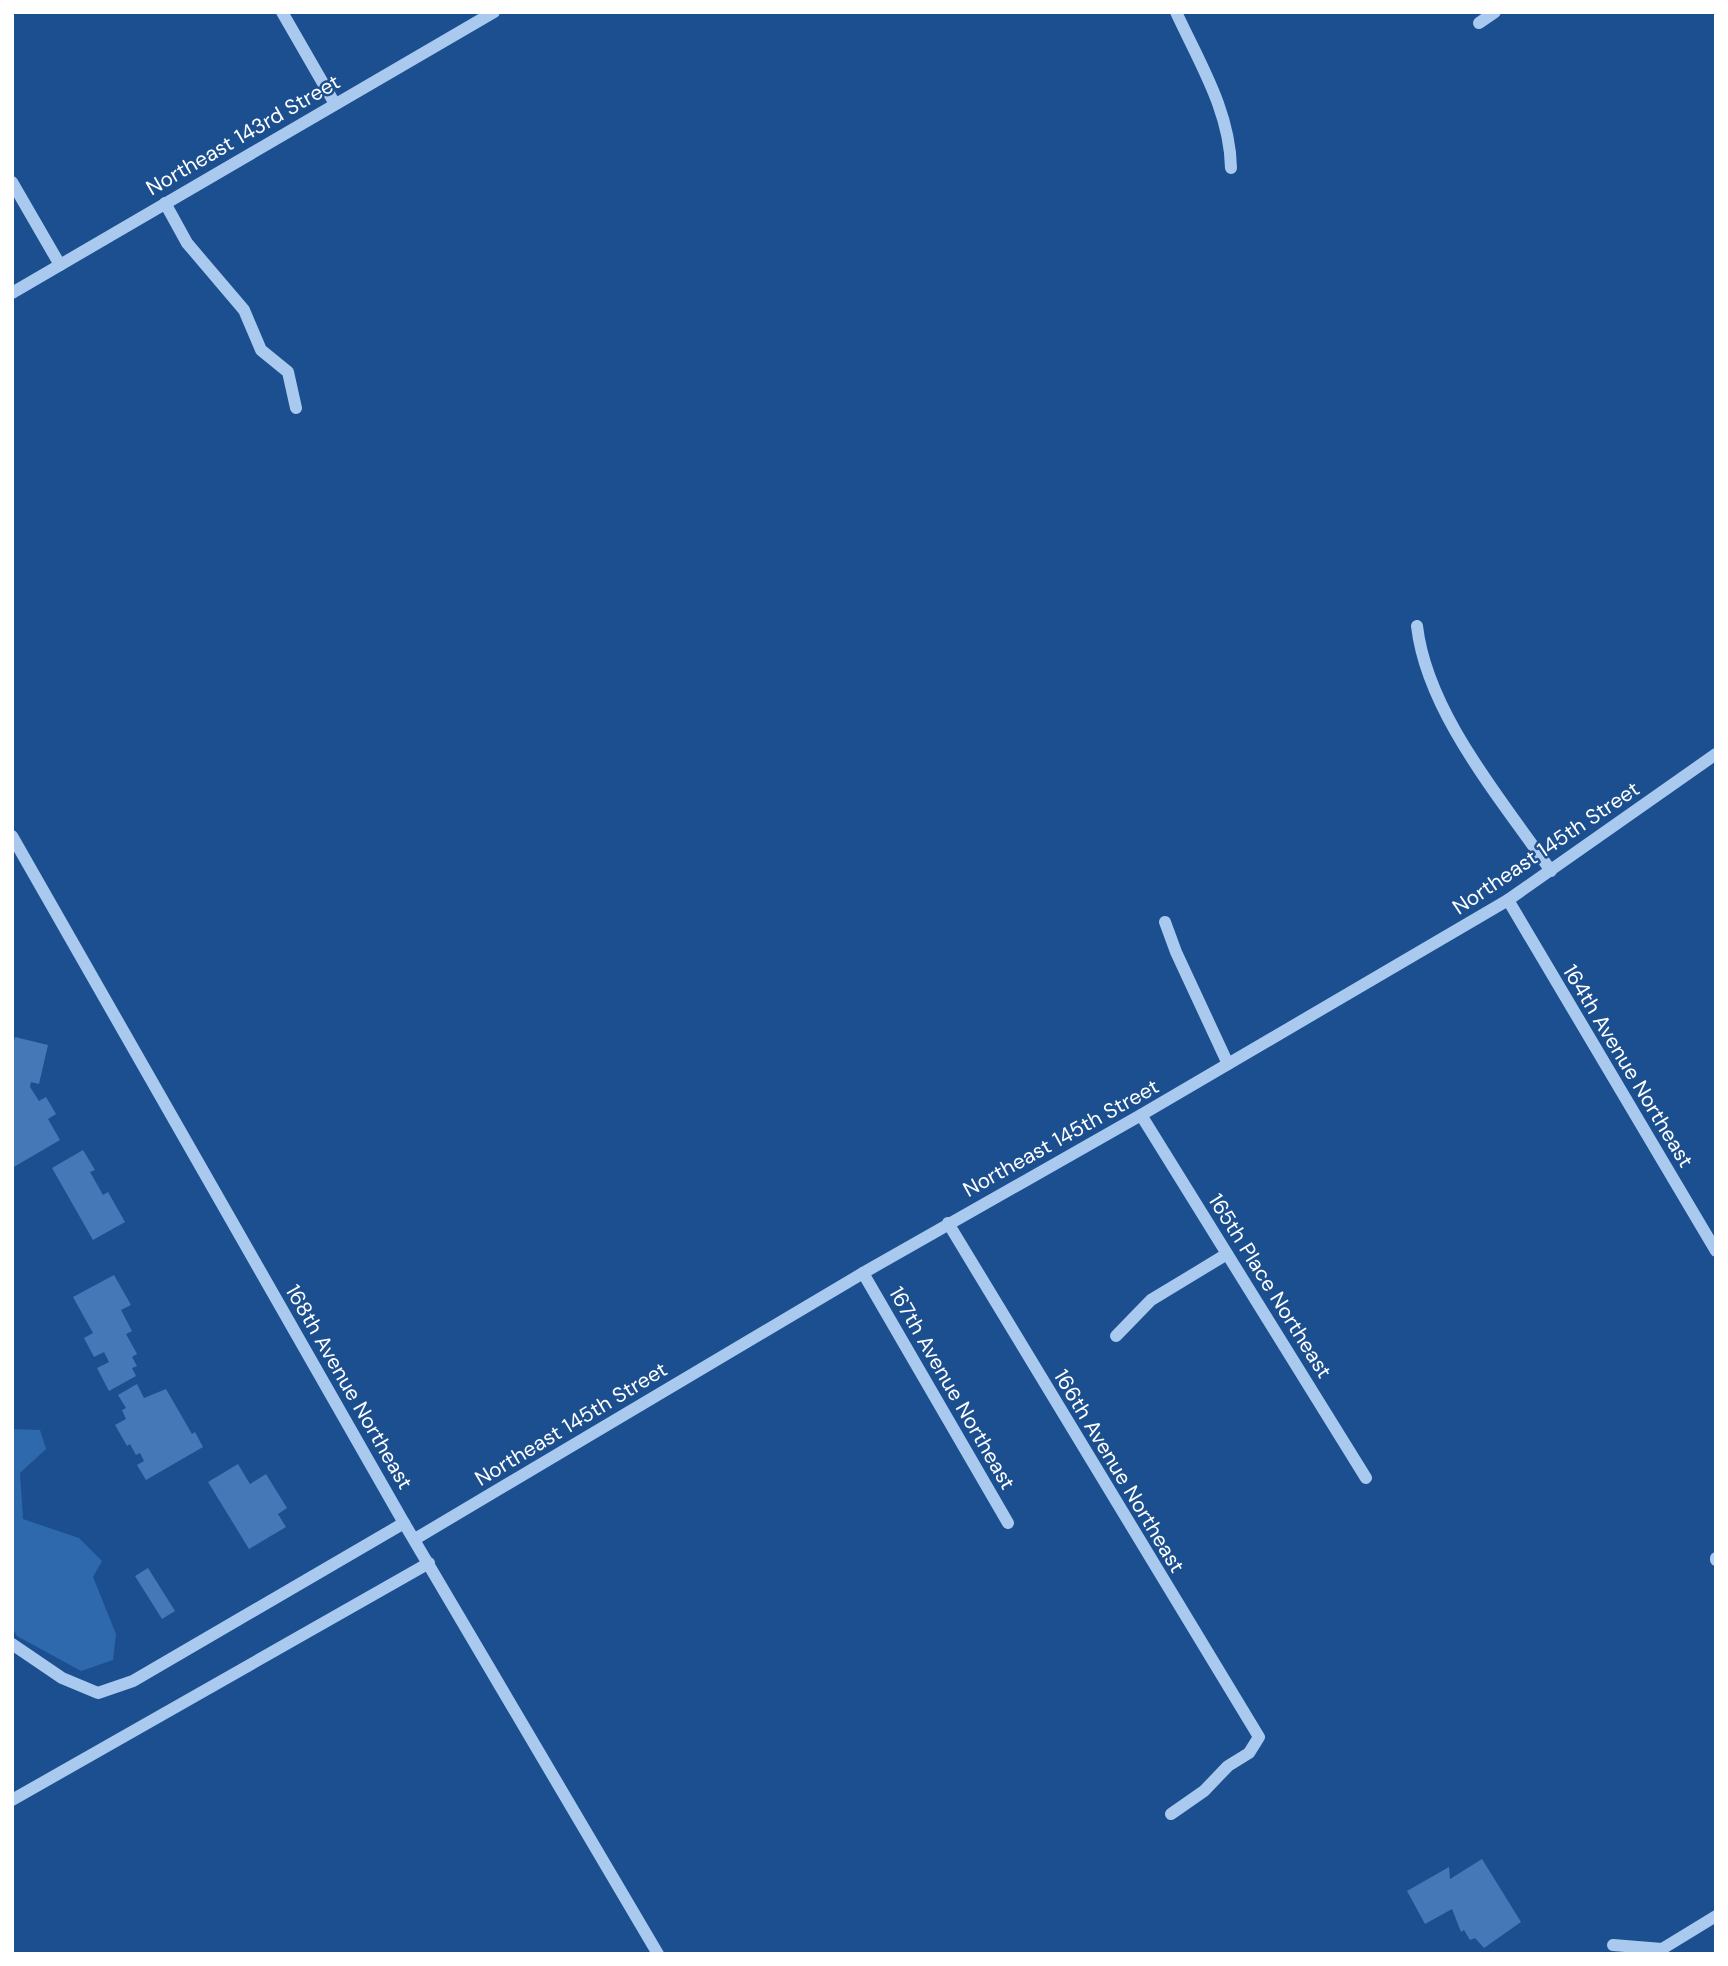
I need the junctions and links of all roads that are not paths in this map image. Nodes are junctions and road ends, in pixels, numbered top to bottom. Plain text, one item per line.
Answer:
1 (282, 12) edge
2 (494, 12) edge
3 (1176, 12) edge
4 (1496, 12) edge
5 (1479, 23) dead end
6 (335, 104) junction
7 (1231, 168) dead end
8 (12, 182) edge
9 (165, 203) junction
10 (60, 265) junction
11 (12, 293) edge
12 (296, 408) dead end
13 (1417, 626) dead end
14 (1716, 754) edge
15 (12, 836) edge
16 (1551, 871) junction
17 (1508, 900) junction
18 (1165, 922) dead end
19 (1228, 1064) junction
20 (1141, 1115) junction
21 (948, 1223) junction
22 (1716, 1251) edge
23 (1227, 1254) junction
24 (863, 1273) junction
25 (1116, 1336) dead end
26 (1366, 1478) dead end
27 (404, 1523) junction
28 (1008, 1523) dead end
29 (415, 1539) junction
30 (429, 1563) junction
31 (12, 1644) edge
32 (12, 1800) edge
33 (1171, 1814) dead end
34 (1716, 1916) edge
35 (1613, 1945) dead end
36 (658, 1954) edge

1 - 6 street
2 - 6 street, Northeast 143rd Street
3 - 7 street
4 - 5 street
6 - 9 street, Northeast 143rd Street
8 - 10 street
9 - 10 street, Northeast 143rd Street
9 - 12 street
10 - 11 street, Northeast 143rd Street
13 - 16 street
14 - 16 street, Northeast 145th Street
15 - 27 street, 168th Avenue Northeast
16 - 17 street, Northeast 145th Street
17 - 19 street, Northeast 145th Street
17 - 22 street, 164th Avenue Northeast
18 - 19 street
19 - 20 street, Northeast 145th Street
20 - 21 street, Northeast 145th Street
20 - 23 street, 165th Place Northeast
21 - 24 street, Northeast 145th Street
21 - 33 street, 166th Avenue Northeast
23 - 25 street
23 - 26 street, 165th Place Northeast
24 - 28 street, 167th Avenue Northeast
24 - 29 street, Northeast 145th Street
27 - 29 street, 168th Avenue Northeast
27 - 31 street
29 - 30 street, 168th Avenue Northeast
30 - 32 street
30 - 36 street, 168th Avenue Northeast
34 - 35 street

